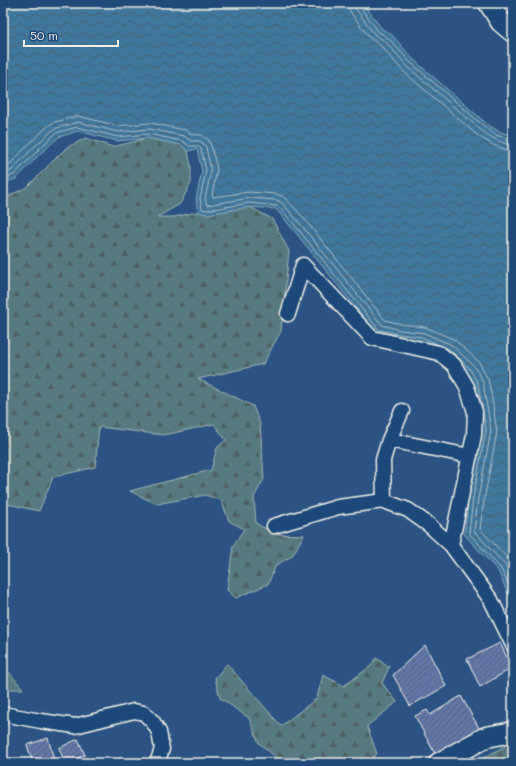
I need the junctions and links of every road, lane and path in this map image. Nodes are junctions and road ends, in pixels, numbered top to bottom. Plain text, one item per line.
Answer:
1 (488, 3) edge
2 (513, 32) edge
3 (288, 314) dead end
4 (402, 410) dead end
5 (389, 440) junction
6 (470, 456) junction
7 (384, 501) junction
8 (274, 526) dead end
9 (451, 545) junction
10 (513, 645) edge
11 (3, 714) edge
12 (513, 732) edge
13 (157, 763) edge
14 (439, 763) edge

1 - 2 street
3 - 6 street
4 - 5 street
5 - 6 street
5 - 7 street
6 - 9 street
7 - 8 street
7 - 9 street
9 - 10 street
11 - 13 street
12 - 14 street

